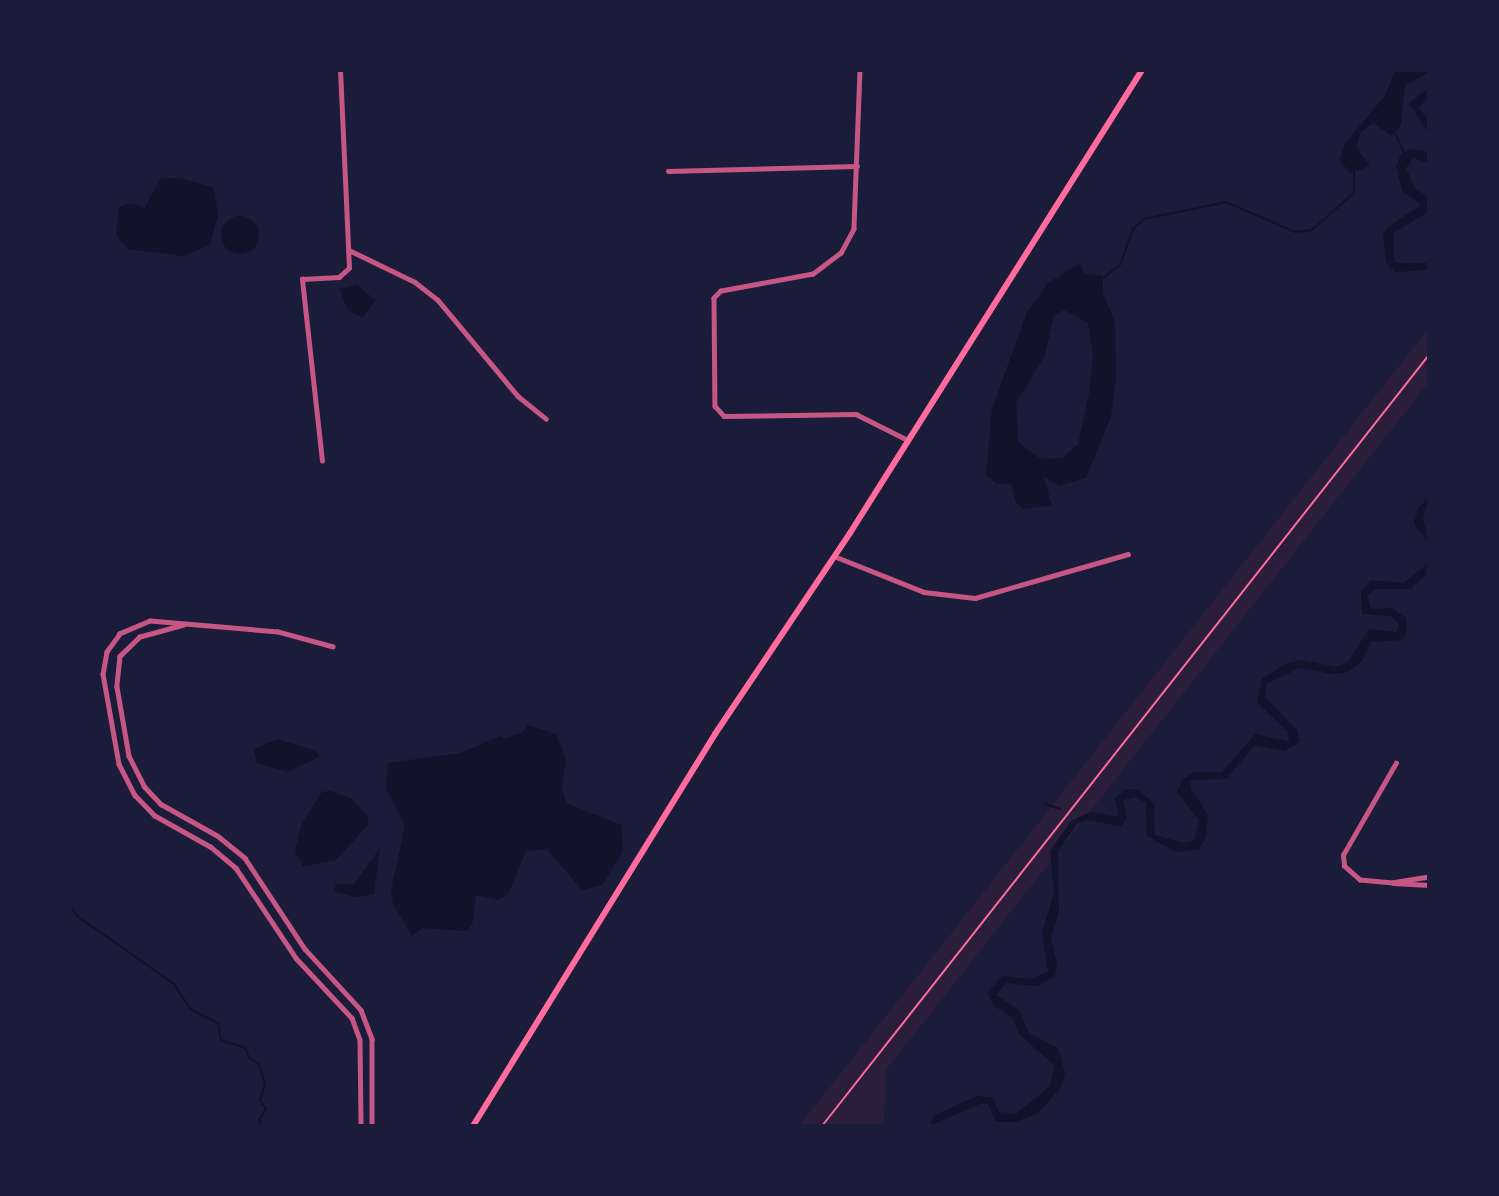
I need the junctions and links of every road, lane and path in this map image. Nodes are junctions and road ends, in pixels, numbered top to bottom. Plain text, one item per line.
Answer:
1 (340, 70) edge
2 (860, 70) edge
3 (1142, 70) edge
4 (858, 166) junction
5 (668, 171) dead end
6 (349, 250) junction
7 (1429, 355) edge
8 (546, 419) dead end
9 (908, 440) junction
10 (322, 461) dead end
11 (1128, 554) dead end
12 (834, 556) junction
13 (184, 625) junction
14 (332, 647) dead end
15 (125, 736) junction
16 (113, 738) junction
17 (1396, 763) dead end
18 (228, 843) junction
19 (221, 854) junction
20 (1429, 877) edge
21 (1393, 883) junction
22 (1429, 885) edge
23 (291, 928) junction
24 (280, 935) junction
25 (360, 1046) junction
26 (372, 1046) junction
27 (360, 1126) edge
28 (373, 1126) edge
29 (473, 1126) edge
30 (822, 1126) edge

1 - 6 street
2 - 4 street
3 - 9 main road
4 - 5 street
4 - 9 street
6 - 8 street
6 - 10 street
7 - 30 path
9 - 12 main road
11 - 12 street
12 - 29 main road
13 - 14 street
13 - 15 street
13 - 16 street
15 - 16 street
15 - 18 street
16 - 19 street
17 - 21 street
18 - 19 street
18 - 23 street
19 - 24 street
20 - 21 street
21 - 22 street
23 - 24 street
23 - 26 street
24 - 25 street
25 - 26 street
25 - 27 street
26 - 28 street

